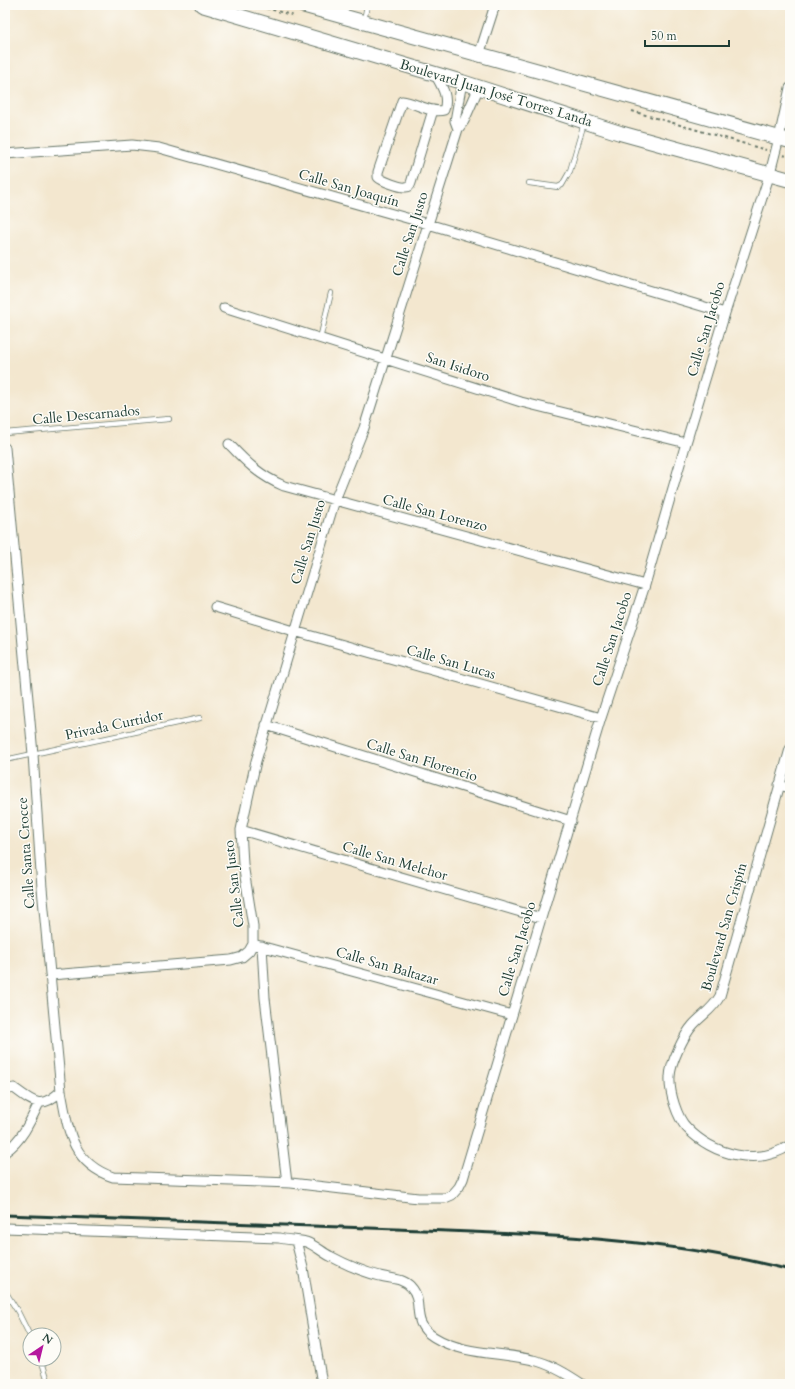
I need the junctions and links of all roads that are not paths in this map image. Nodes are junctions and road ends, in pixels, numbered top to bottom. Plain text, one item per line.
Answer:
1 (202, 5) edge
2 (302, 5) edge
3 (367, 5) edge
4 (495, 5) edge
5 (364, 22) junction
6 (479, 55) junction
7 (435, 74) junction
8 (462, 82) junction
9 (479, 87) junction
10 (790, 88) edge
11 (433, 110) junction
12 (585, 121) junction
13 (458, 129) junction
14 (785, 139) edge
15 (5, 154) edge
16 (770, 173) junction
17 (790, 180) edge
18 (529, 184) dead end
19 (428, 224) junction
20 (331, 294) dead end
21 (224, 308) dead end
22 (725, 313) junction
23 (320, 338) junction
24 (385, 359) junction
25 (169, 419) dead end
26 (5, 433) edge
27 (686, 443) junction
28 (229, 444) dead end
29 (5, 448) edge
30 (335, 500) junction
31 (645, 585) junction
32 (215, 607) dead end
33 (294, 632) junction
34 (200, 718) dead end
35 (601, 718) junction
36 (266, 725) junction
37 (790, 749) edge
38 (33, 754) junction
39 (5, 760) edge
40 (779, 785) junction
41 (790, 788) edge
42 (570, 821) junction
43 (241, 830) junction
44 (541, 918) junction
45 (258, 945) junction
46 (51, 975) junction
47 (512, 1015) junction
48 (10, 1089) edge
49 (61, 1091) junction
50 (39, 1103) junction
51 (790, 1144) edge
52 (5, 1152) edge
53 (287, 1183) junction
54 (5, 1228) edge
55 (296, 1241) junction
56 (5, 1291) edge
57 (26, 1327) edge
58 (43, 1367) edge
59 (48, 1384) edge
60 (322, 1384) edge
61 (582, 1384) edge

1 - 7 main road, Boulevard Juan José Torres Landa
2 - 5 main road
3 - 5 lane
4 - 6 street
5 - 6 main road
6 - 14 main road
7 - 8 main road, Boulevard Juan José Torres Landa
7 - 11 street
8 - 9 main road, Boulevard Juan José Torres Landa
8 - 13 street, Calle San Justo
9 - 12 main road, Boulevard Juan José Torres Landa
9 - 13 street, Calle San Justo
10 - 14 street, Calle San Jacobo
11 - 11 street
12 - 16 main road, Boulevard Juan José Torres Landa
12 - 18 lane
13 - 19 street, Calle San Justo
14 - 16 street, Calle San Jacobo
15 - 19 street, Calle San Joaquín
16 - 17 main road, Boulevard Juan José Torres Landa
16 - 22 street, Calle San Jacobo
19 - 22 street, Calle San Joaquín
19 - 24 street, Calle San Justo
20 - 23 lane
21 - 23 street, San Isidoro
22 - 27 street, Calle San Jacobo
23 - 24 street, San Isidoro
24 - 27 street, San Isidoro
24 - 30 street, Calle San Justo
25 - 26 lane, Calle Descarnados
27 - 31 street, Calle San Jacobo
28 - 30 street, Calle San Lorenzo
29 - 38 street, Calle Santa Crocce
30 - 31 street, Calle San Lorenzo
30 - 33 street, Calle San Justo
31 - 35 street, Calle San Jacobo
32 - 33 street, Calle San Lucas
33 - 35 street, Calle San Lucas
33 - 36 street, Calle San Justo
34 - 38 lane, Privada Curtidor
35 - 42 street, Calle San Jacobo
36 - 42 street, Calle San Florencio
36 - 43 street, Calle San Justo
37 - 40 street, Boulevard San Crispín
38 - 39 lane, Privada Curtidor
38 - 46 street, Calle Santa Crocce
40 - 41 street
40 - 51 street, Boulevard San Crispín
42 - 44 street, Calle San Jacobo
43 - 44 street, Calle San Melchor
43 - 45 street, Calle San Justo
44 - 47 street, Calle San Jacobo
45 - 46 street, Calle San Justo
45 - 47 street, Calle San Baltazar
45 - 53 street
46 - 49 street, Calle Santa Crocce
47 - 53 street, Calle San Jacobo
48 - 50 street
49 - 50 street
49 - 53 street, Calle Santa Crocce
50 - 52 street
54 - 55 street
55 - 60 street
55 - 61 street
56 - 57 lane
58 - 59 lane

